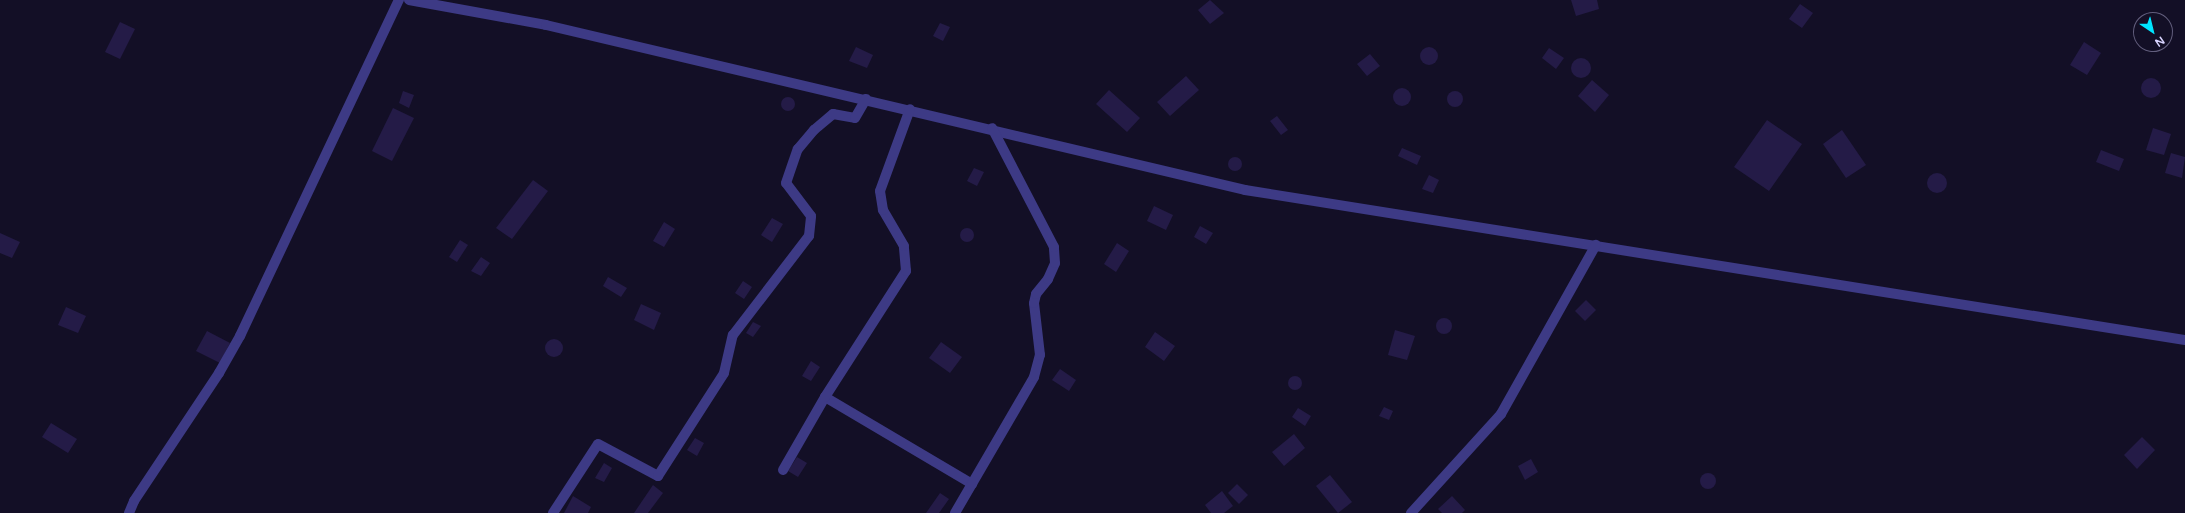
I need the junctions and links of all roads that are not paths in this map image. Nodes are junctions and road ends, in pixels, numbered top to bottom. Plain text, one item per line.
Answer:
1 (399, 0) edge
2 (409, 0) edge
3 (866, 99) junction
4 (910, 109) junction
5 (992, 128) junction
6 (1596, 245) junction
7 (2185, 340) edge
8 (825, 397) junction
9 (783, 470) dead end
10 (972, 484) junction
11 (129, 513) edge
12 (553, 513) edge
13 (955, 513) edge
14 (1411, 513) edge

1 - 11 street
2 - 3 street
3 - 4 street
3 - 12 street
4 - 5 street
4 - 8 street
5 - 6 street
5 - 10 street
6 - 7 street
6 - 14 street
8 - 9 street
8 - 10 street
10 - 13 street

